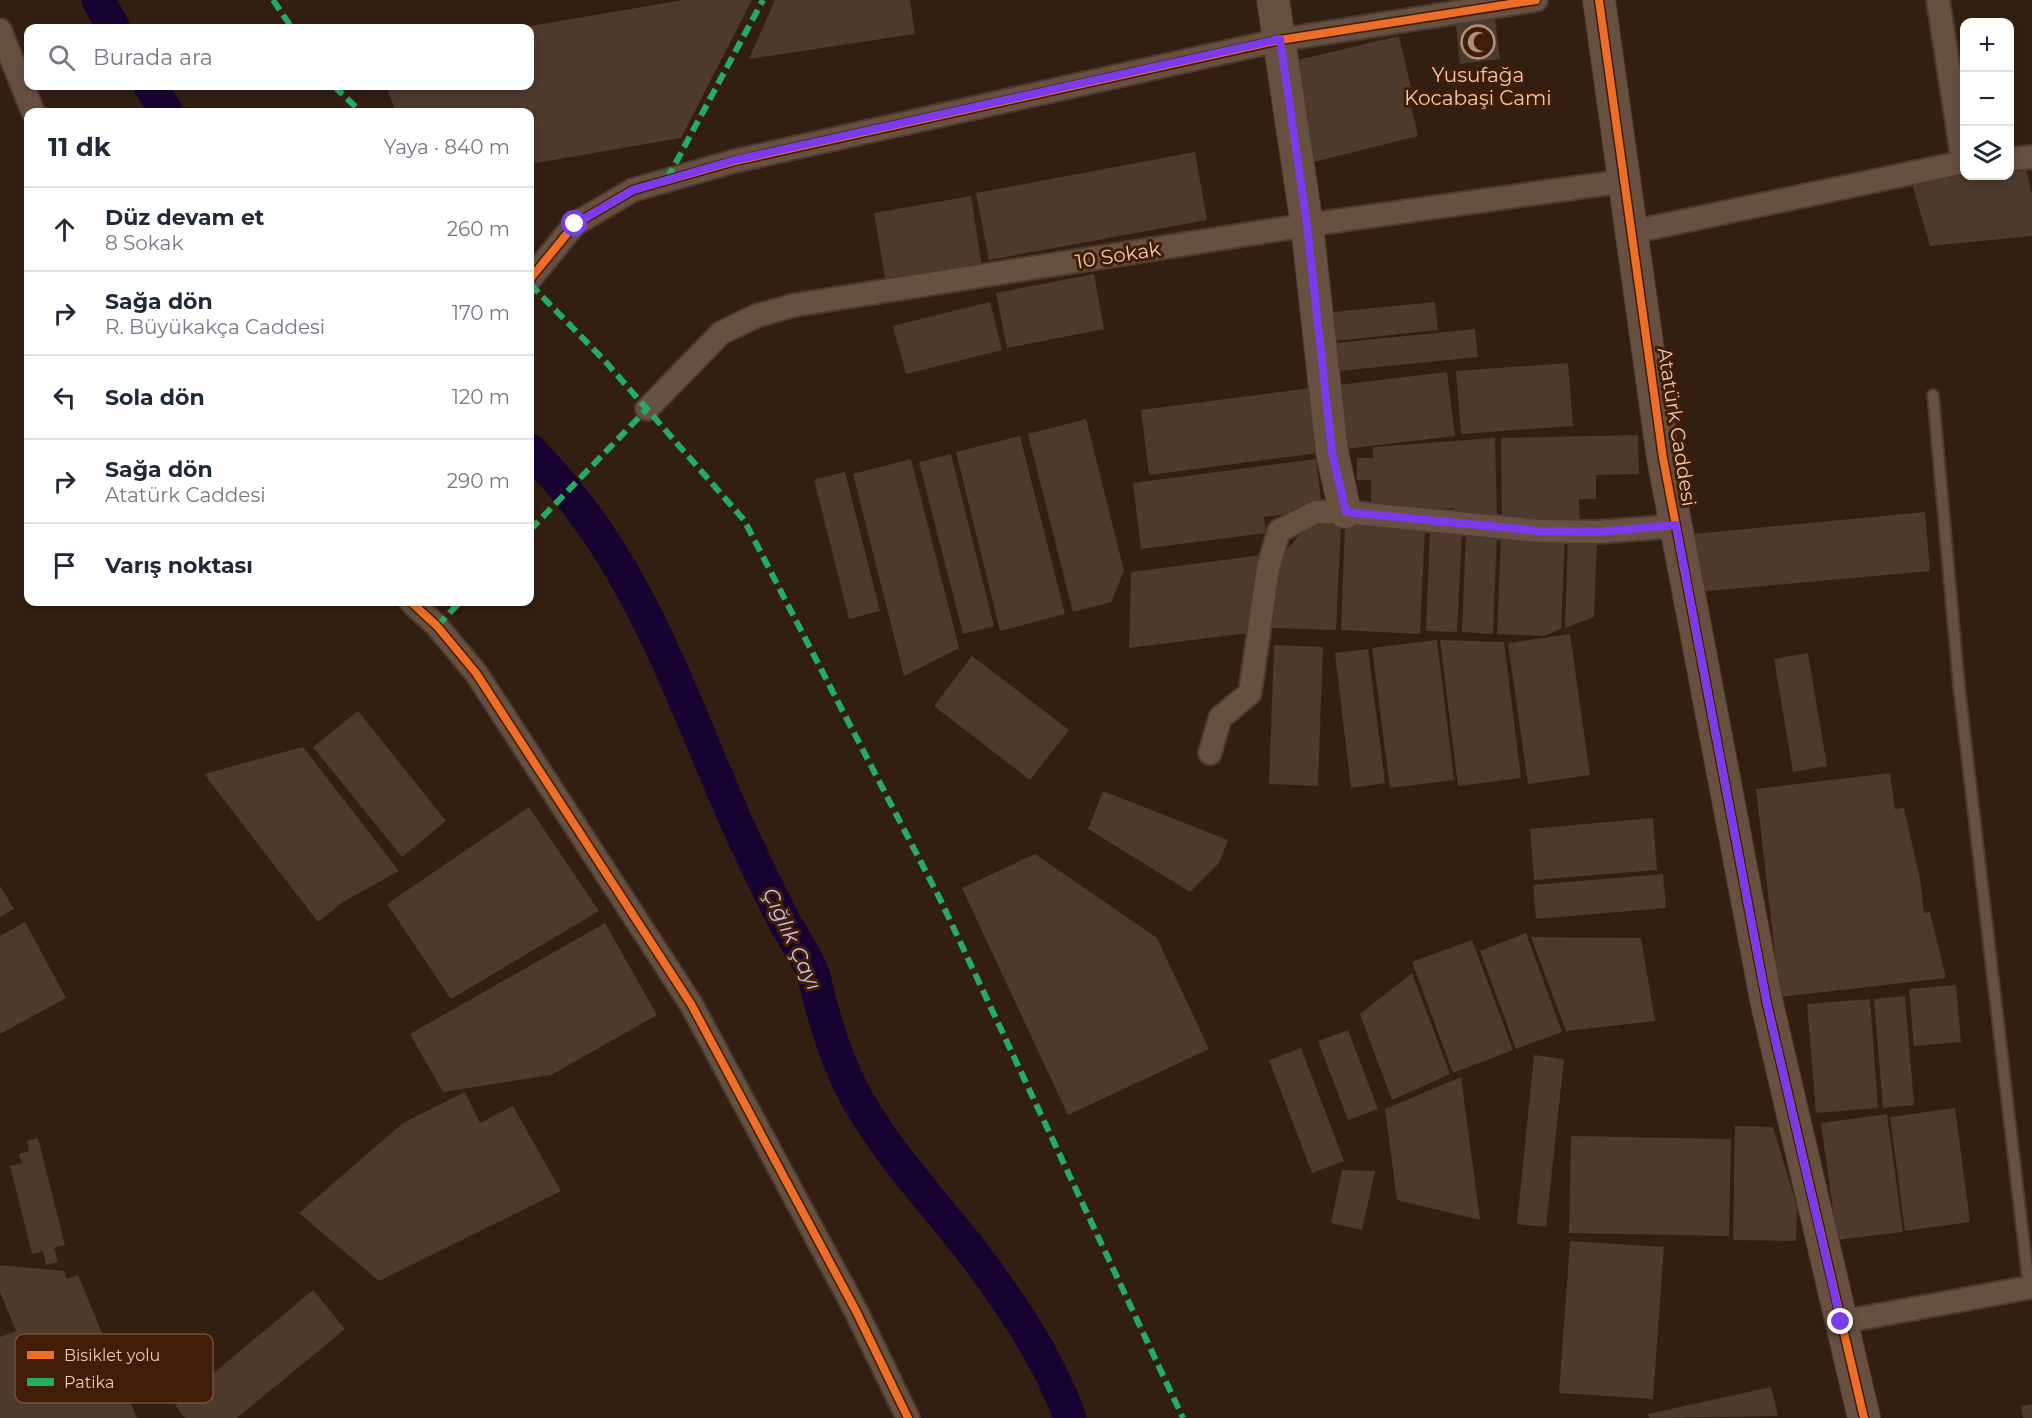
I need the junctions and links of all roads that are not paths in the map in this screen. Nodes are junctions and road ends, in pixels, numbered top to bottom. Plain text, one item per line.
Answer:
1 (1273, 0) edge
2 (1536, 0) edge
3 (1599, 0) edge
4 (1938, 0) edge
5 (0, 30) edge
6 (1280, 39) junction
7 (24, 90) edge
8 (24, 90) edge
9 (31, 108) edge
10 (1960, 137) edge
11 (2032, 157) edge
12 (2014, 159) edge
13 (1960, 163) edge
14 (1625, 181) junction
15 (1307, 225) junction
16 (1632, 232) junction
17 (534, 274) edge
18 (1934, 395) dead end
19 (646, 408) dead end
20 (1346, 512) junction
21 (1676, 525) junction
22 (415, 606) edge
23 (1210, 753) dead end
24 (2030, 1288) edge
25 (1841, 1322) junction
26 (908, 1418) edge
27 (1864, 1418) edge

1 - 6 street
2 - 6 street
3 - 14 street, Atatürk Caddesi
4 - 10 street
5 - 7 street
6 - 15 street
6 - 17 street
8 - 9 street
11 - 12 street
13 - 16 street
14 - 15 street, 10 Sokak
14 - 16 street, Atatürk Caddesi
15 - 19 street, 10 Sokak
15 - 20 street
16 - 21 street, Atatürk Caddesi
18 - 24 lane
20 - 21 street
20 - 23 street
21 - 25 street, Atatürk Caddesi
22 - 26 street
24 - 25 street
25 - 27 street, Atatürk Caddesi

